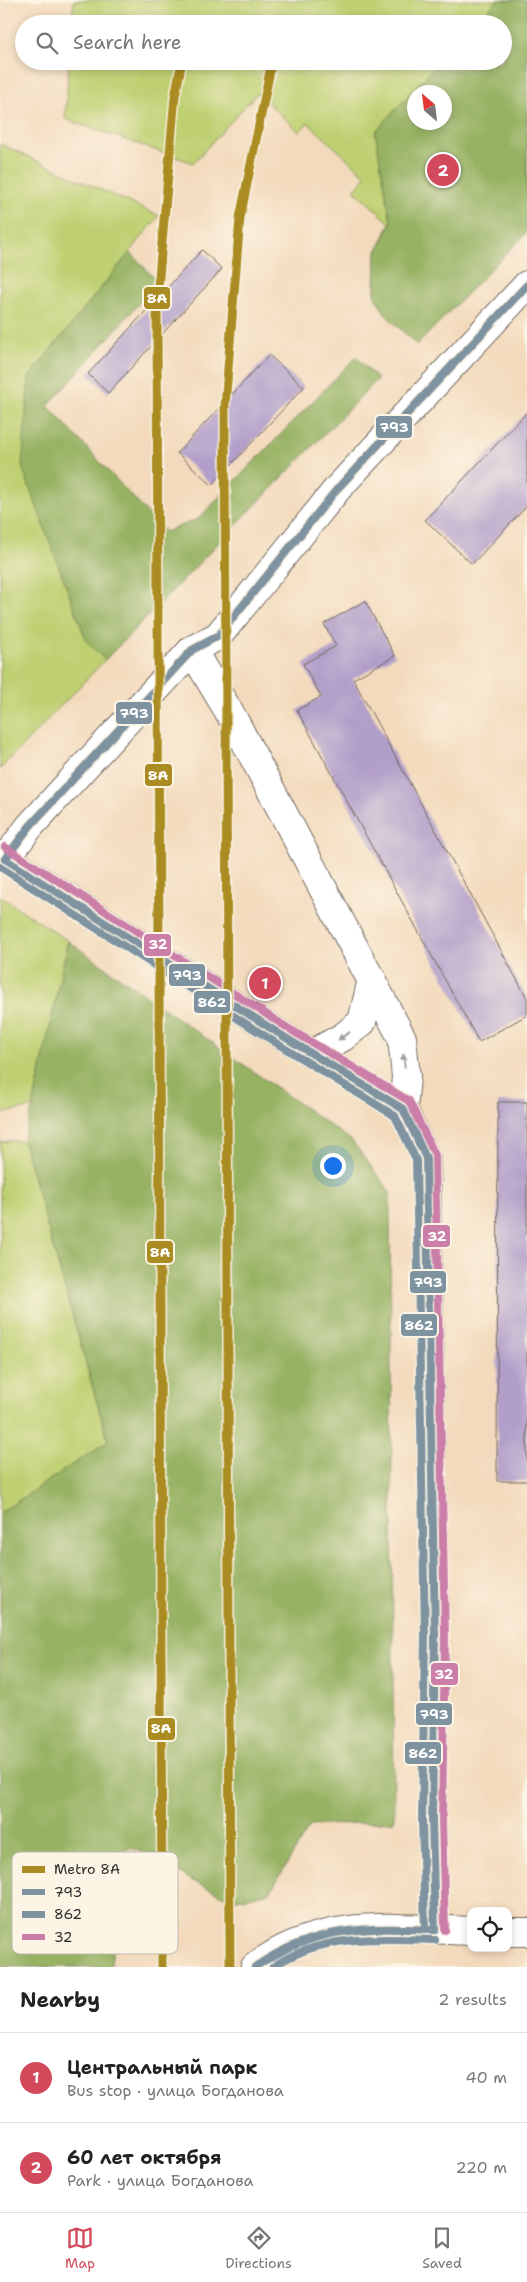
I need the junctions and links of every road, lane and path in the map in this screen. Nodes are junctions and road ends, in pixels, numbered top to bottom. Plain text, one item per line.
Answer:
1 (527, 286) edge
2 (192, 650) junction
3 (2, 857) edge
4 (372, 980) junction
5 (312, 1054) junction
6 (403, 1109) junction
7 (435, 1930) junction
8 (467, 1931) edge
9 (512, 1932) edge
10 (527, 1932) edge
11 (255, 1967) edge

1 - 2 street
2 - 3 street
2 - 4 street
3 - 5 street
4 -> 5 street
6 -> 4 street
5 - 6 street
6 - 7 street
7 - 8 street
7 - 11 street
9 - 10 street

